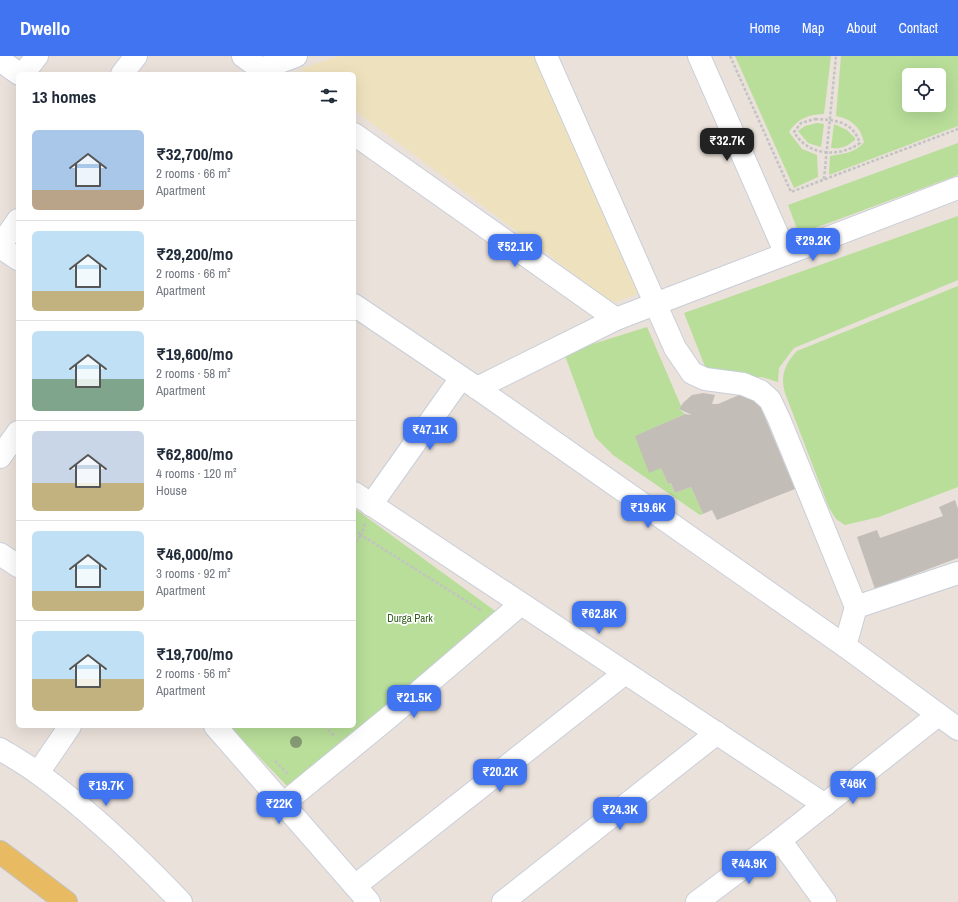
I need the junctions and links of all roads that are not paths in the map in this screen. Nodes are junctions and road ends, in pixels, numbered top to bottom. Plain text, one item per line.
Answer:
1 (37, 56) edge
2 (136, 56) edge
3 (243, 56) edge
4 (296, 56) edge
5 (546, 56) edge
6 (699, 56) edge
7 (0, 60) edge
8 (265, 71) edge
9 (16, 72) edge
10 (25, 72) edge
11 (124, 72) edge
12 (356, 135) edge
13 (958, 188) edge
14 (16, 223) edge
15 (0, 246) edge
16 (786, 254) junction
17 (16, 258) edge
18 (655, 303) junction
19 (356, 306) edge
20 (616, 319) junction
21 (469, 383) junction
22 (16, 435) edge
23 (0, 457) edge
24 (362, 499) edge
25 (0, 554) edge
26 (16, 565) edge
27 (958, 573) edge
28 (521, 604) junction
29 (856, 607) junction
30 (845, 646) junction
31 (625, 673) junction
32 (938, 715) junction
33 (69, 728) edge
34 (217, 728) edge
35 (958, 729) edge
36 (717, 733) junction
37 (0, 749) edge
38 (38, 773) junction
39 (283, 804) junction
40 (825, 805) junction
41 (780, 840) junction
42 (0, 852) edge
43 (362, 894) edge
44 (66, 902) edge
45 (181, 902) edge
46 (503, 902) edge
47 (697, 902) edge
48 (825, 902) edge

1 - 10 street
2 - 11 street
3 - 8 street
4 - 8 street
5 - 18 street
6 - 16 street
7 - 9 street
12 - 20 street
13 - 16 street
14 - 15 street
15 - 17 street
16 - 18 street
18 - 20 street
18 - 29 street
19 - 21 street
20 - 21 street
21 - 24 street
21 - 30 street
22 - 23 street
24 - 28 street
25 - 26 street
27 - 29 street
28 - 31 street
28 - 39 street
29 - 30 street
30 - 32 street
31 - 36 street
31 - 43 street
32 - 35 street
32 - 40 street
33 - 38 street
34 - 39 street
36 - 40 street
36 - 46 street
37 - 38 street
38 - 45 street
39 - 43 street
40 - 41 street
41 - 47 street
41 - 48 street
42 - 44 main road

